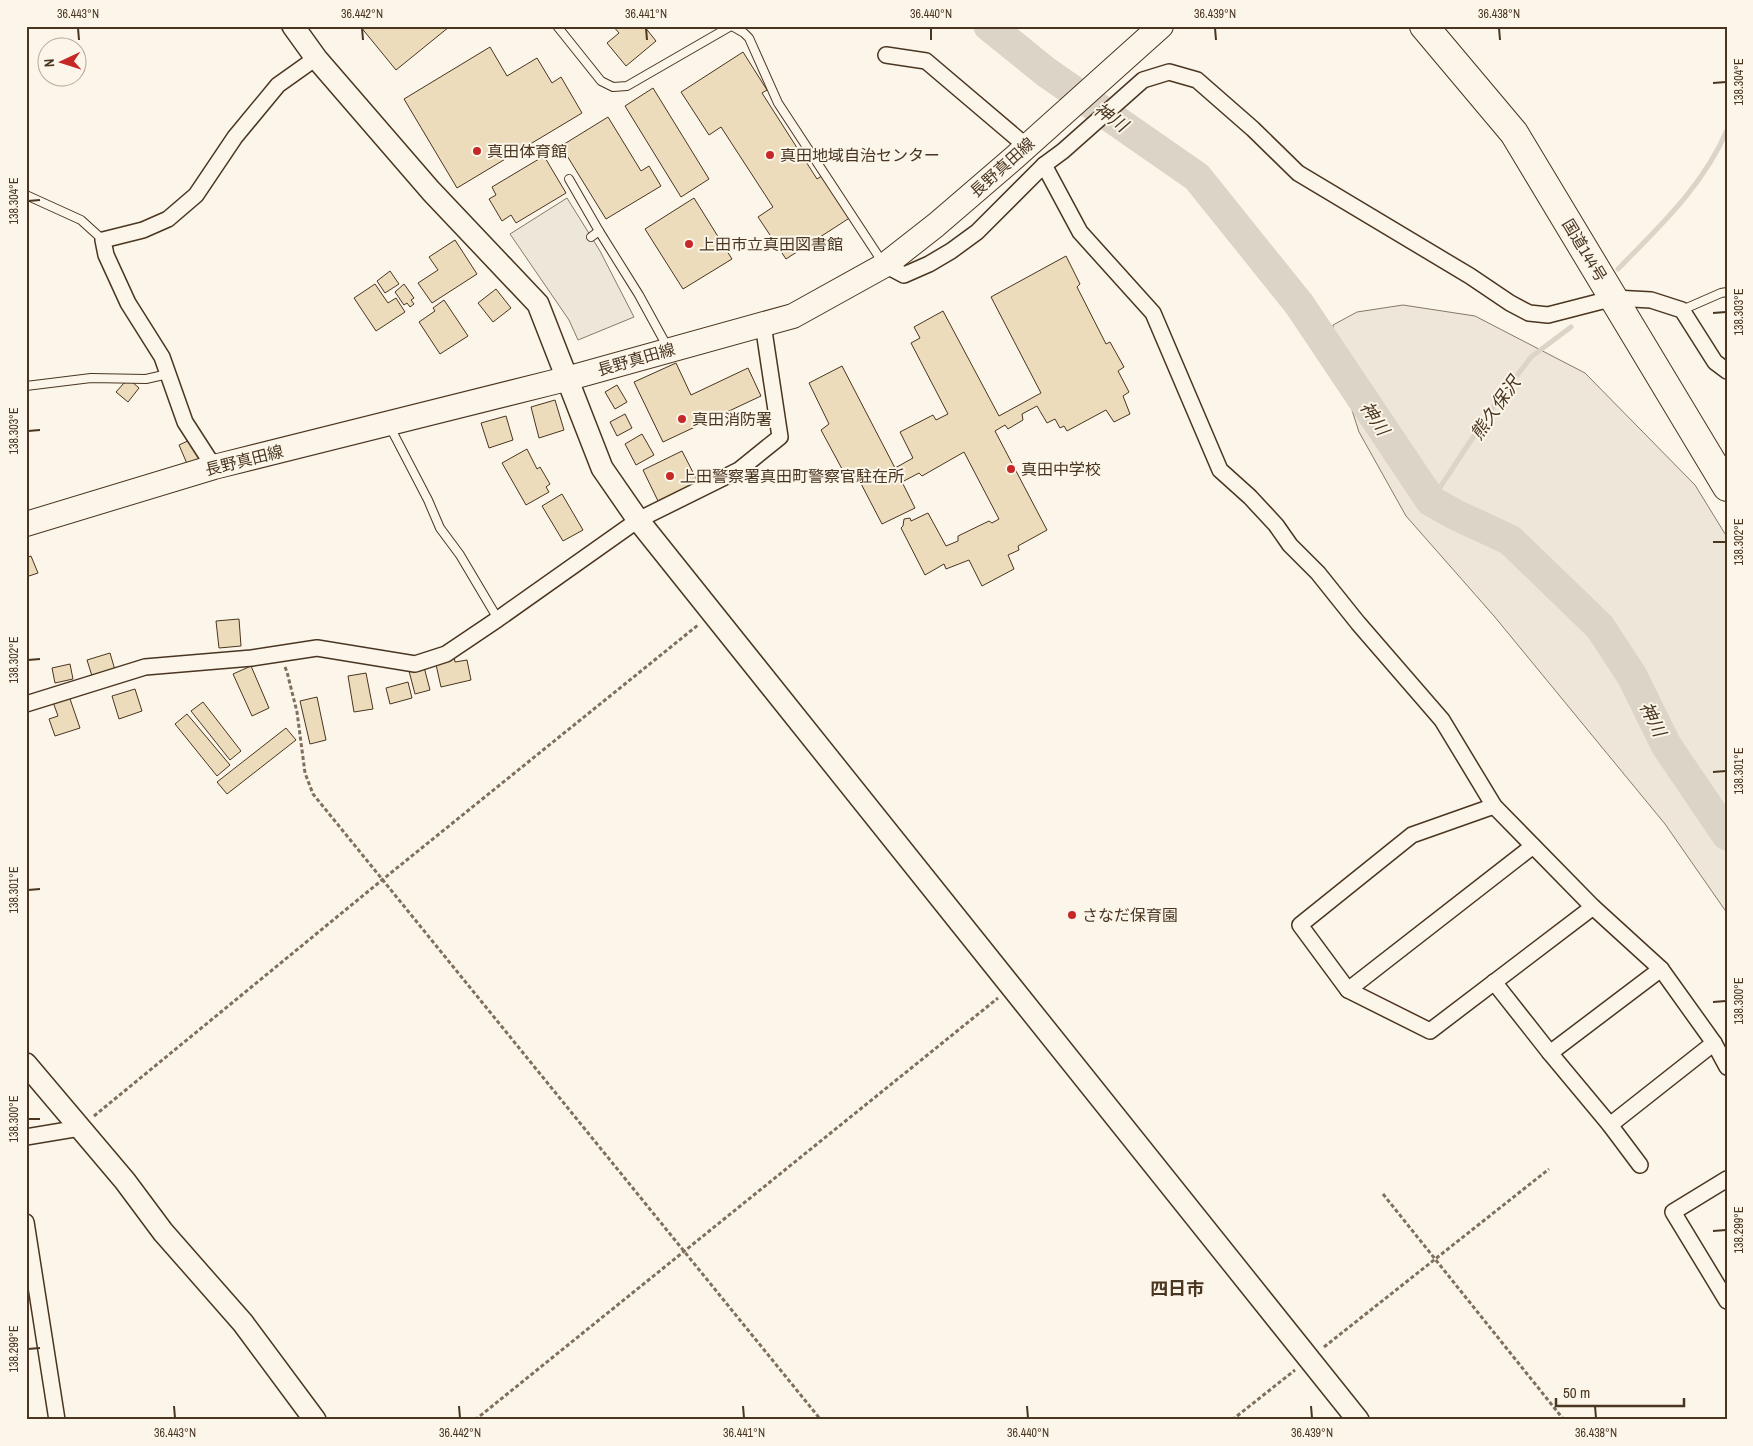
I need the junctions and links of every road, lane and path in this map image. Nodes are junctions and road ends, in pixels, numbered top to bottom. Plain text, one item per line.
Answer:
1 (293, 26) edge
2 (557, 26) edge
3 (732, 26) edge
4 (1424, 26) edge
5 (1154, 32) edge
6 (886, 55) dead end
7 (316, 58) junction
8 (1025, 140) junction
9 (1044, 165) junction
10 (570, 179) dead end
11 (26, 196) edge
12 (599, 231) junction
13 (591, 237) dead end
14 (103, 240) junction
15 (885, 265) junction
16 (1727, 292) edge
17 (1614, 298) junction
18 (1682, 310) junction
19 (763, 324) junction
20 (669, 350) junction
21 (1727, 371) edge
22 (168, 374) junction
23 (566, 378) junction
24 (26, 386) edge
25 (388, 424) junction
26 (214, 467) junction
27 (1727, 487) edge
28 (638, 520) junction
29 (26, 524) edge
30 (713, 613) junction
31 (498, 619) junction
32 (278, 654) junction
33 (26, 704) edge
34 (1494, 806) junction
35 (1533, 846) junction
36 (382, 880) junction
37 (1592, 907) junction
38 (1661, 969) junction
39 (1494, 982) junction
40 (1011, 987) junction
41 (1348, 990) junction
42 (1714, 1043) junction
43 (1550, 1053) junction
44 (26, 1064) edge
45 (1727, 1067) edge
46 (1610, 1125) junction
47 (80, 1128) junction
48 (26, 1137) edge
49 (1640, 1165) dead end
50 (1549, 1169) dead end
51 (1727, 1178) edge
52 (1383, 1194) dead end
53 (26, 1222) edge
54 (684, 1251) junction
55 (1436, 1259) junction
56 (1727, 1301) edge
57 (1309, 1359) junction
58 (57, 1420) edge
59 (314, 1420) edge
60 (475, 1420) edge
61 (821, 1420) edge
62 (1232, 1420) edge
63 (1358, 1420) edge
64 (1564, 1420) edge

1 - 7 street
2 - 3 lane
3 - 15 lane
4 - 17 highway, 国道144号
5 - 8 main road, 長野真田線
6 - 8 street
7 - 14 street
7 - 23 street
8 - 15 main road, 長野真田線
9 - 15 street
9 - 17 street
9 - 34 street
10 - 12 lane
11 - 14 lane
12 - 13 lane
12 - 20 lane
14 - 22 street
15 - 19 main road, 長野真田線
16 - 18 lane
17 - 18 street
17 - 27 highway, 国道144号
18 - 21 street
19 - 20 main road, 長野真田線
19 - 28 street
20 - 23 main road, 長野真田線
22 - 24 lane
22 - 26 street
23 - 25 main road, 長野真田線
23 - 28 street
25 - 26 main road, 長野真田線
25 - 31 lane
26 - 29 main road, 長野真田線
28 - 30 street
28 - 31 street
30 - 36 path
30 - 40 street
31 - 32 street
32 - 33 street
32 - 36 path
34 - 35 street
34 - 41 street
35 - 37 street
35 - 41 street
36 - 47 path
36 - 54 path
37 - 38 street
37 - 39 street
38 - 42 street
38 - 43 street
39 - 41 street
39 - 43 street
40 - 54 path
40 - 57 street
42 - 45 street
42 - 46 street
43 - 46 street
44 - 47 street
46 - 49 street
47 - 48 street
47 - 59 street
50 - 55 path
51 - 56 street
52 - 55 path
53 - 58 street
54 - 60 path
54 - 61 path
55 - 57 path
55 - 64 path
57 - 62 path
57 - 63 street

